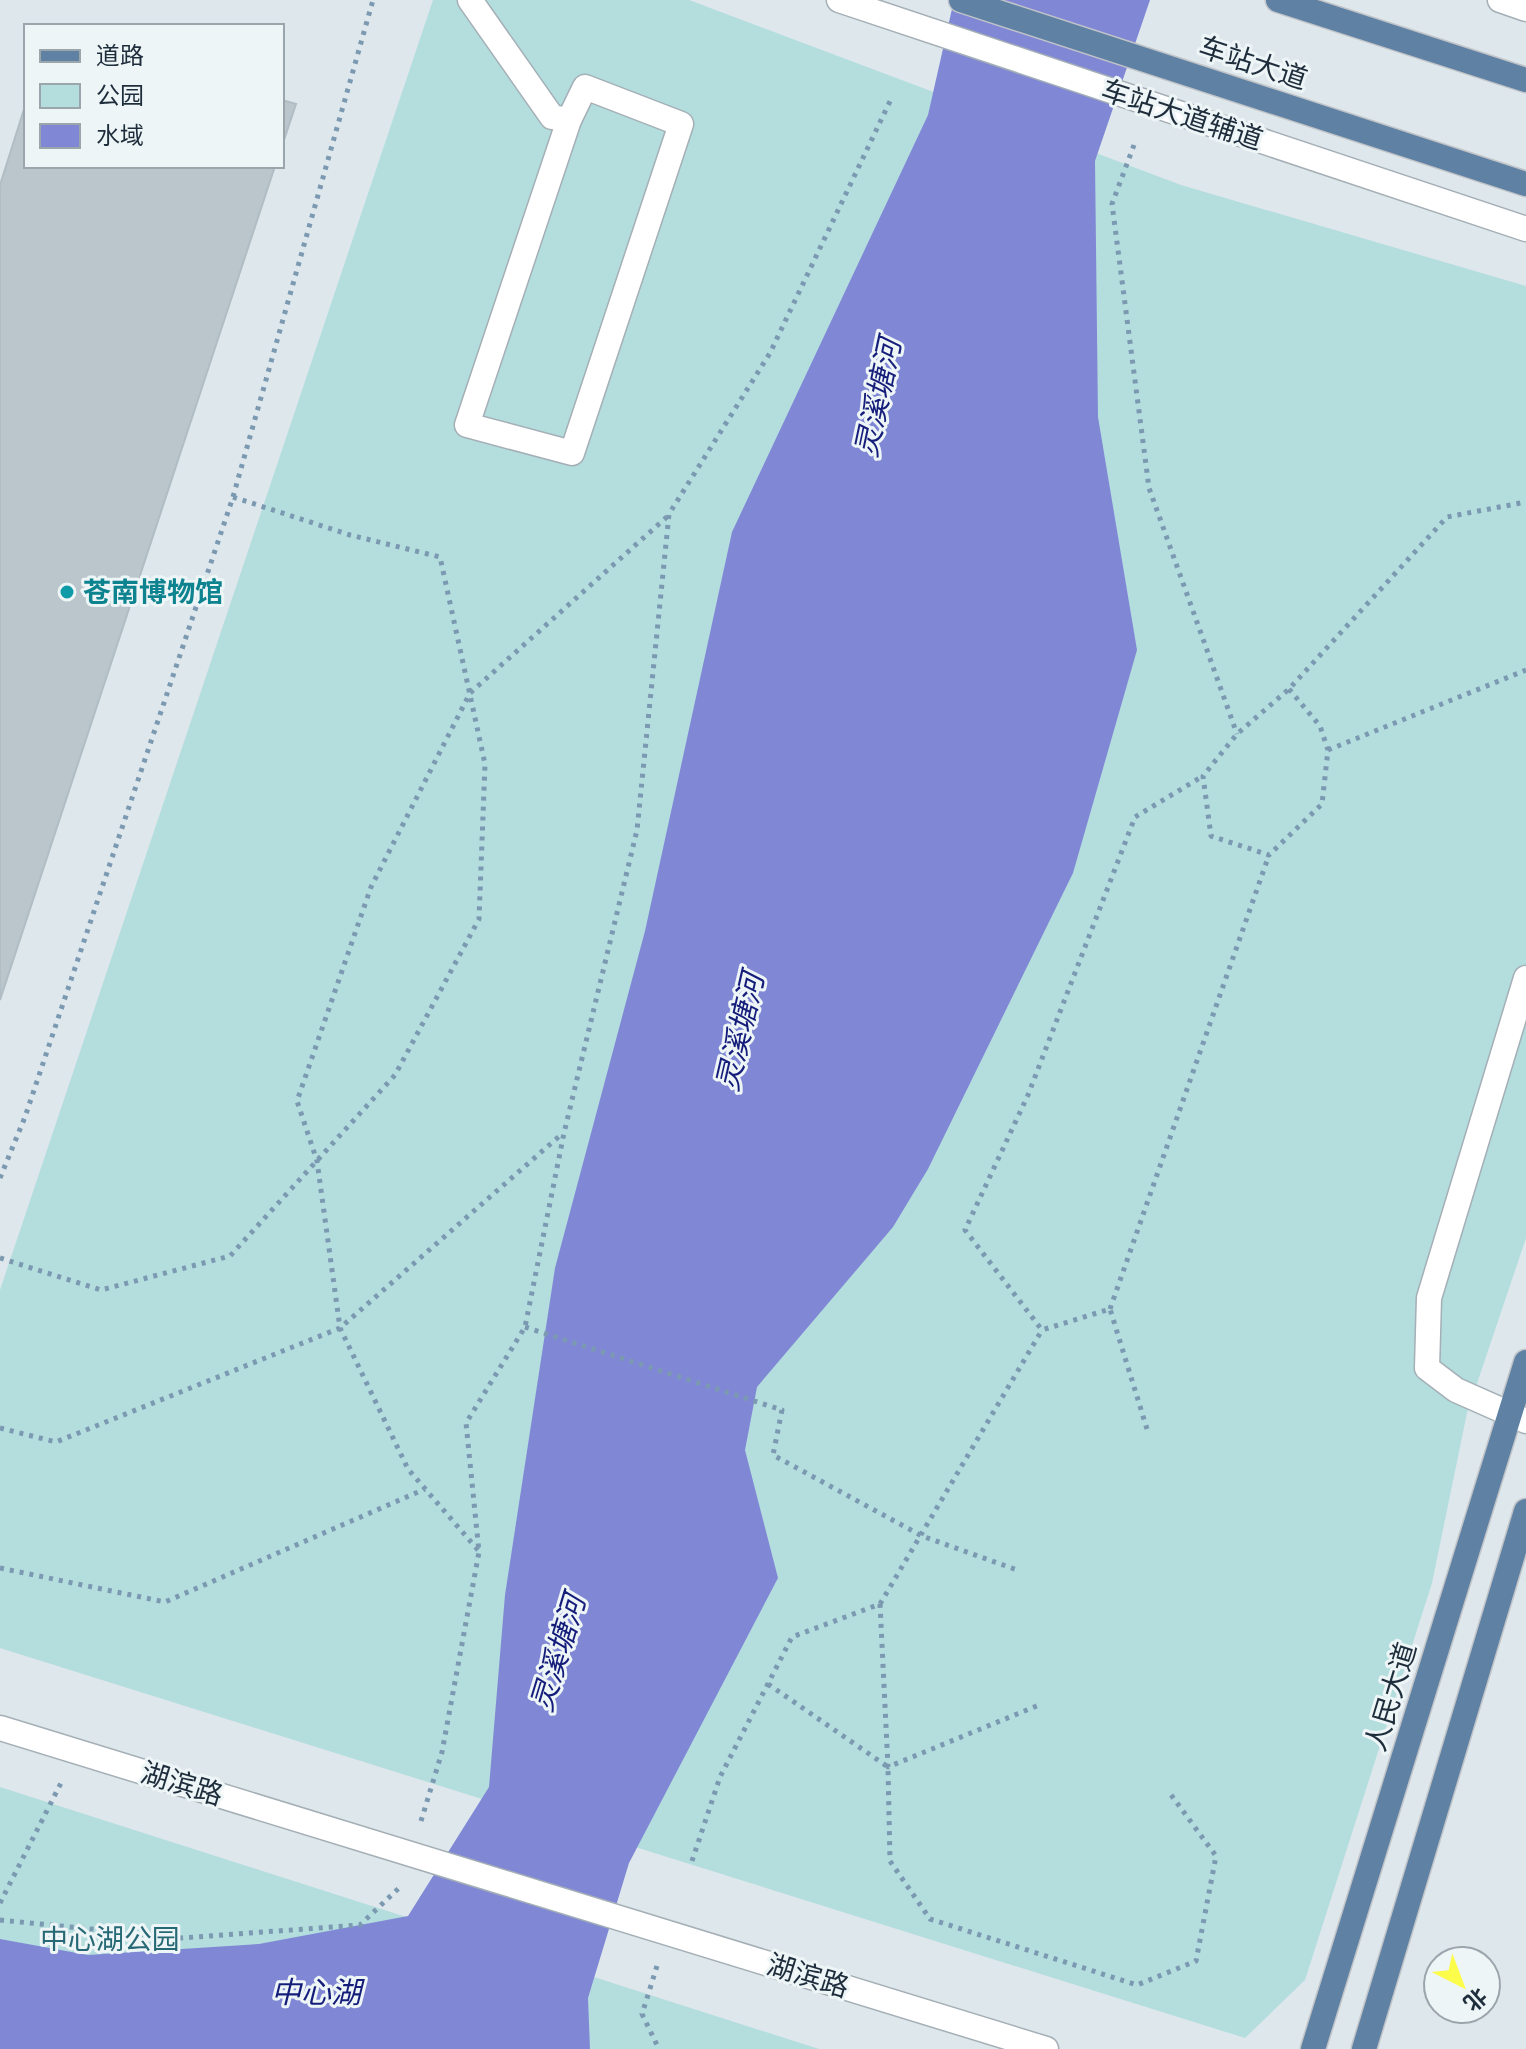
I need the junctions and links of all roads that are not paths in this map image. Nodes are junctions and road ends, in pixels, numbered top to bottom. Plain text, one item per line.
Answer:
1 (470, 0) edge
2 (961, 0) edge
3 (1278, 0) edge
4 (1500, 0) edge
5 (846, 2) edge
6 (1526, 9) edge
7 (1526, 80) edge
8 (569, 120) junction
9 (1526, 184) edge
10 (1526, 229) edge
11 (1526, 978) edge
12 (1526, 1362) edge
13 (1518, 1417) edge
14 (1526, 1511) edge
15 (0, 1728) edge
16 (1046, 2049) edge
17 (1313, 2049) edge
18 (1364, 2049) edge

1 - 8 street
2 - 9 main road, 车站大道
3 - 7 main road
4 - 6 street
5 - 10 street, 车站大道辅道
8 - 8 street
11 - 13 street
12 - 13 main road, 人民大道
13 - 17 main road, 人民大道
14 - 18 main road
15 - 16 street, 湖滨路

